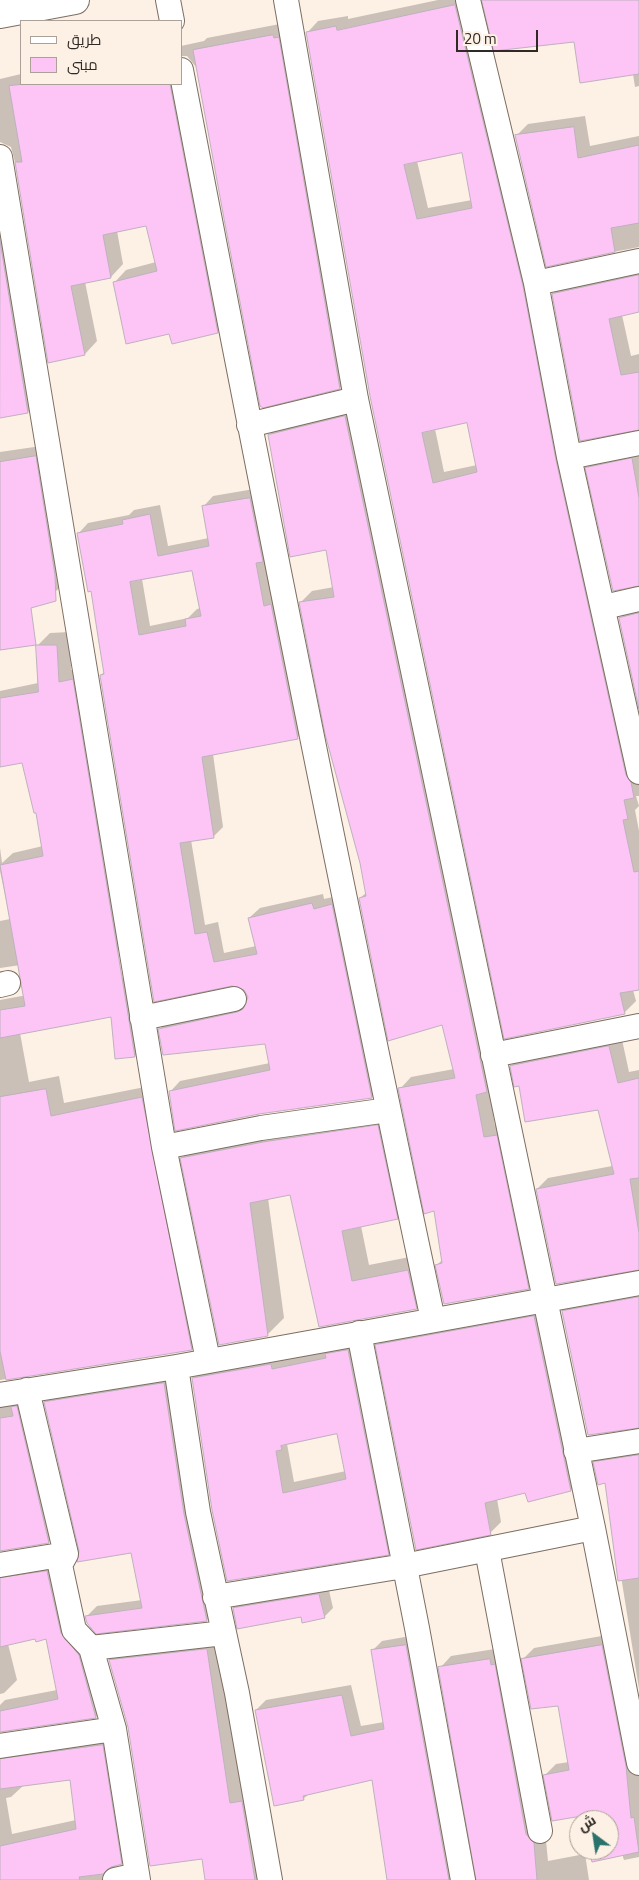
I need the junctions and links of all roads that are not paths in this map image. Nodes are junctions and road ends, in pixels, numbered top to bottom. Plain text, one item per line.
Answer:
1 (75, 0) edge
2 (168, 0) edge
3 (286, 0) edge
4 (468, 0) edge
5 (0, 14) edge
6 (172, 20) edge
7 (182, 75) edge
8 (0, 157) edge
9 (639, 261) edge
10 (536, 283) junction
11 (356, 399) junction
12 (249, 425) junction
13 (639, 443) edge
14 (570, 457) junction
15 (639, 599) edge
16 (604, 607) junction
17 (639, 772) edge
18 (234, 999) dead end
19 (142, 1018) junction
20 (639, 1026) edge
21 (492, 1055) junction
22 (388, 1110) junction
23 (164, 1148) junction
24 (639, 1283) edge
25 (544, 1301) junction
26 (433, 1320) junction
27 (359, 1333) junction
28 (208, 1360) junction
29 (176, 1367) junction
30 (27, 1390) junction
31 (0, 1395) edge
32 (639, 1441) edge
33 (576, 1451) junction
34 (593, 1528) junction
35 (487, 1550) junction
36 (66, 1554) junction
37 (0, 1566) edge
38 (404, 1566) junction
39 (216, 1597) junction
40 (224, 1632) junction
41 (92, 1648) junction
42 (114, 1729) junction
43 (0, 1746) edge
44 (639, 1763) edge
45 (540, 1831) dead end
46 (130, 1878) edge
47 (270, 1880) edge
48 (463, 1880) edge

1 - 5 main road
2 - 6 street
3 - 11 street
4 - 10 street
7 - 12 street
8 - 19 street
9 - 10 street
10 - 14 street
11 - 12 street
11 - 21 street
12 - 22 street
13 - 14 street
14 - 16 street
15 - 16 street
16 - 17 street
18 - 19 street
19 - 23 street
20 - 21 street
21 - 25 street
22 - 23 street
22 - 26 street
23 - 28 street
24 - 25 street
25 - 26 street
25 - 33 street
26 - 27 street
27 - 28 street
27 - 38 street
28 - 29 street
29 - 30 street
29 - 39 street
30 - 31 street
30 - 36 street
32 - 33 street
33 - 34 street
34 - 35 street
34 - 44 street
35 - 38 street
35 - 45 street
36 - 37 street
36 - 41 street
38 - 39 street
38 - 48 street
39 - 40 street
40 - 41 street
40 - 47 street
41 - 42 street
42 - 43 street
42 - 46 street

